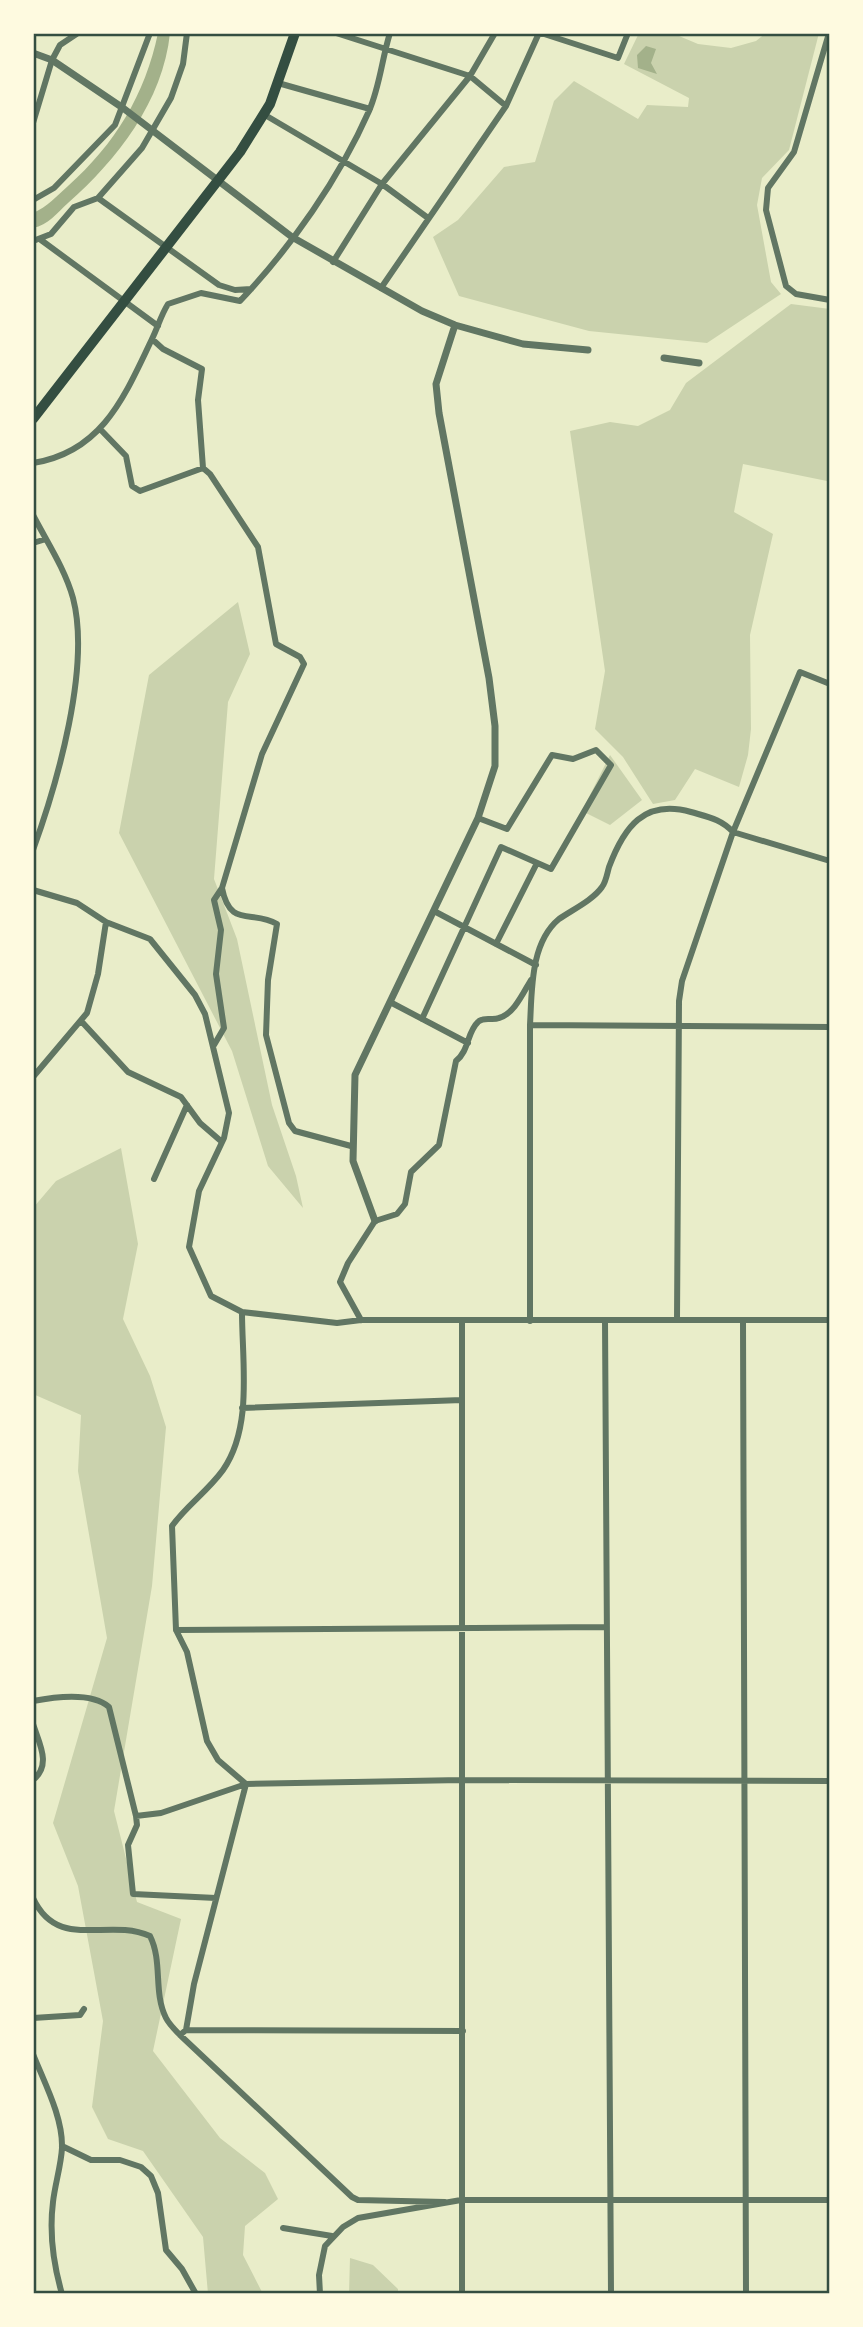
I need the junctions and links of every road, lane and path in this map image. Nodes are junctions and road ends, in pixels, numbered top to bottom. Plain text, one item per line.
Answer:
1 (78, 33) edge
2 (150, 33) edge
3 (187, 33) edge
4 (295, 33) edge
5 (336, 33) edge
6 (390, 33) edge
7 (495, 33) edge
8 (540, 33) edge
9 (628, 33) edge
10 (829, 33) edge
11 (385, 48) junction
12 (33, 53) edge
13 (52, 60) junction
14 (470, 76) junction
15 (278, 83) junction
16 (506, 106) junction
17 (123, 108) junction
18 (370, 109) junction
19 (265, 115) junction
20 (33, 123) edge
21 (152, 130) junction
22 (344, 162) junction
23 (218, 180) junction
24 (382, 184) junction
25 (97, 198) junction
26 (33, 200) edge
27 (428, 218) junction
28 (292, 237) junction
29 (37, 240) edge
30 (166, 247) junction
31 (333, 262) junction
32 (381, 288) junction
33 (251, 289) junction
34 (125, 300) junction
35 (830, 300) edge
36 (455, 325) junction
37 (158, 326) junction
38 (152, 339) junction
39 (588, 350) dead end
40 (664, 358) dead end
41 (699, 363) dead end
42 (33, 419) edge
43 (101, 430) junction
44 (33, 463) edge
45 (203, 468) junction
46 (33, 516) edge
47 (46, 539) junction
48 (33, 543) edge
49 (830, 684) edge
50 (478, 818) junction
51 (733, 831) junction
52 (33, 850) edge
53 (830, 861) edge
54 (537, 863) junction
55 (222, 888) junction
56 (33, 890) edge
57 (434, 911) junction
58 (106, 922) junction
59 (466, 928) junction
60 (496, 944) junction
61 (536, 965) junction
62 (532, 978) junction
63 (390, 1002) junction
64 (422, 1018) junction
65 (82, 1022) junction
66 (530, 1025) junction
67 (679, 1027) junction
68 (830, 1027) edge
69 (468, 1043) junction
70 (214, 1045) junction
71 (33, 1077) edge
72 (187, 1105) junction
73 (222, 1142) junction
74 (351, 1146) junction
75 (154, 1179) dead end
76 (375, 1221) junction
77 (242, 1312) junction
78 (360, 1320) junction
79 (605, 1320) junction
80 (677, 1320) junction
81 (830, 1320) edge
82 (530, 1321) junction
83 (743, 1321) junction
84 (462, 1322) junction
85 (462, 1400) junction
86 (242, 1408) junction
87 (606, 1627) junction
88 (461, 1628) junction
89 (176, 1630) junction
90 (33, 1701) edge
91 (33, 1724) edge
92 (33, 1780) edge
93 (461, 1780) junction
94 (607, 1781) junction
95 (744, 1782) junction
96 (830, 1782) edge
97 (246, 1784) junction
98 (136, 1816) junction
99 (33, 1898) edge
100 (216, 1898) junction
101 (84, 2009) dead end
102 (33, 2018) edge
103 (463, 2031) junction
104 (183, 2033) junction
105 (33, 2054) edge
106 (37, 2076) edge
107 (62, 2146) junction
108 (461, 2200) junction
109 (610, 2200) junction
110 (746, 2200) junction
111 (830, 2200) edge
112 (445, 2202) junction
113 (283, 2228) dead end
114 (332, 2236) junction
115 (62, 2294) edge
116 (196, 2294) edge
117 (320, 2294) edge
118 (462, 2294) edge
119 (611, 2294) edge
120 (746, 2294) edge

1 - 13 street
2 - 17 street
3 - 21 street
4 - 15 highway
5 - 11 street
6 - 11 street
7 - 14 street
8 - 9 street
8 - 16 street
10 - 35 street
11 - 14 street
11 - 18 street
12 - 13 street
13 - 17 street
13 - 20 street
14 - 16 street
14 - 24 street
15 - 18 street
15 - 19 highway
16 - 27 street
17 - 21 street
17 - 26 street
18 - 22 street
19 - 22 street
19 - 23 highway
21 - 23 street
21 - 25 street
22 - 24 street
22 - 28 street
23 - 28 street
23 - 30 highway
24 - 27 street
24 - 31 street
25 - 29 street
25 - 30 street
27 - 32 street
28 - 31 street
28 - 33 street
29 - 34 street
30 - 33 street
30 - 34 highway
31 - 32 street
32 - 36 street
33 - 37 street
34 - 37 street
34 - 42 highway
36 - 39 street
36 - 50 street
37 - 38 street
38 - 43 street
38 - 45 street
40 - 41 street
43 - 44 street
43 - 45 street
45 - 55 street
46 - 47 street
47 - 48 street
47 - 52 street
49 - 51 street
50 - 54 street
50 - 57 street
51 - 53 street
51 - 61 street
51 - 67 street
54 - 59 street
54 - 60 street
55 - 70 street
55 - 74 street
56 - 58 street
57 - 59 street
57 - 63 street
58 - 65 street
58 - 70 street
59 - 60 street
59 - 64 street
60 - 61 street
61 - 62 street
62 - 66 street
62 - 69 street
63 - 64 street
63 - 74 street
64 - 69 street
65 - 71 street
65 - 72 street
66 - 67 street
66 - 82 street
67 - 68 street
67 - 80 street
69 - 76 street
70 - 73 street
72 - 73 street
72 - 75 street
73 - 77 street
74 - 76 street
76 - 78 street
77 - 78 street
77 - 86 street
78 - 84 street
79 - 80 street
79 - 82 street
79 - 87 street
80 - 83 street
81 - 83 street
82 - 84 street
83 - 95 street
84 - 85 street
85 - 86 street
85 - 88 street
86 - 89 street
87 - 88 street
87 - 94 street
88 - 89 street
88 - 93 street
89 - 97 street
90 - 98 street
91 - 92 street
93 - 94 street
93 - 97 street
93 - 103 street
94 - 95 street
94 - 109 street
95 - 96 street
95 - 110 street
97 - 98 street
97 - 100 street
98 - 100 street
99 - 104 street
100 - 104 street
101 - 102 street
103 - 104 street
103 - 108 street
104 - 112 street
105 - 106 street
106 - 107 street
107 - 115 street
107 - 116 street
108 - 109 street
108 - 112 street
108 - 118 street
109 - 110 street
109 - 119 street
110 - 111 street
110 - 120 street
112 - 114 street
113 - 114 street
114 - 117 street

